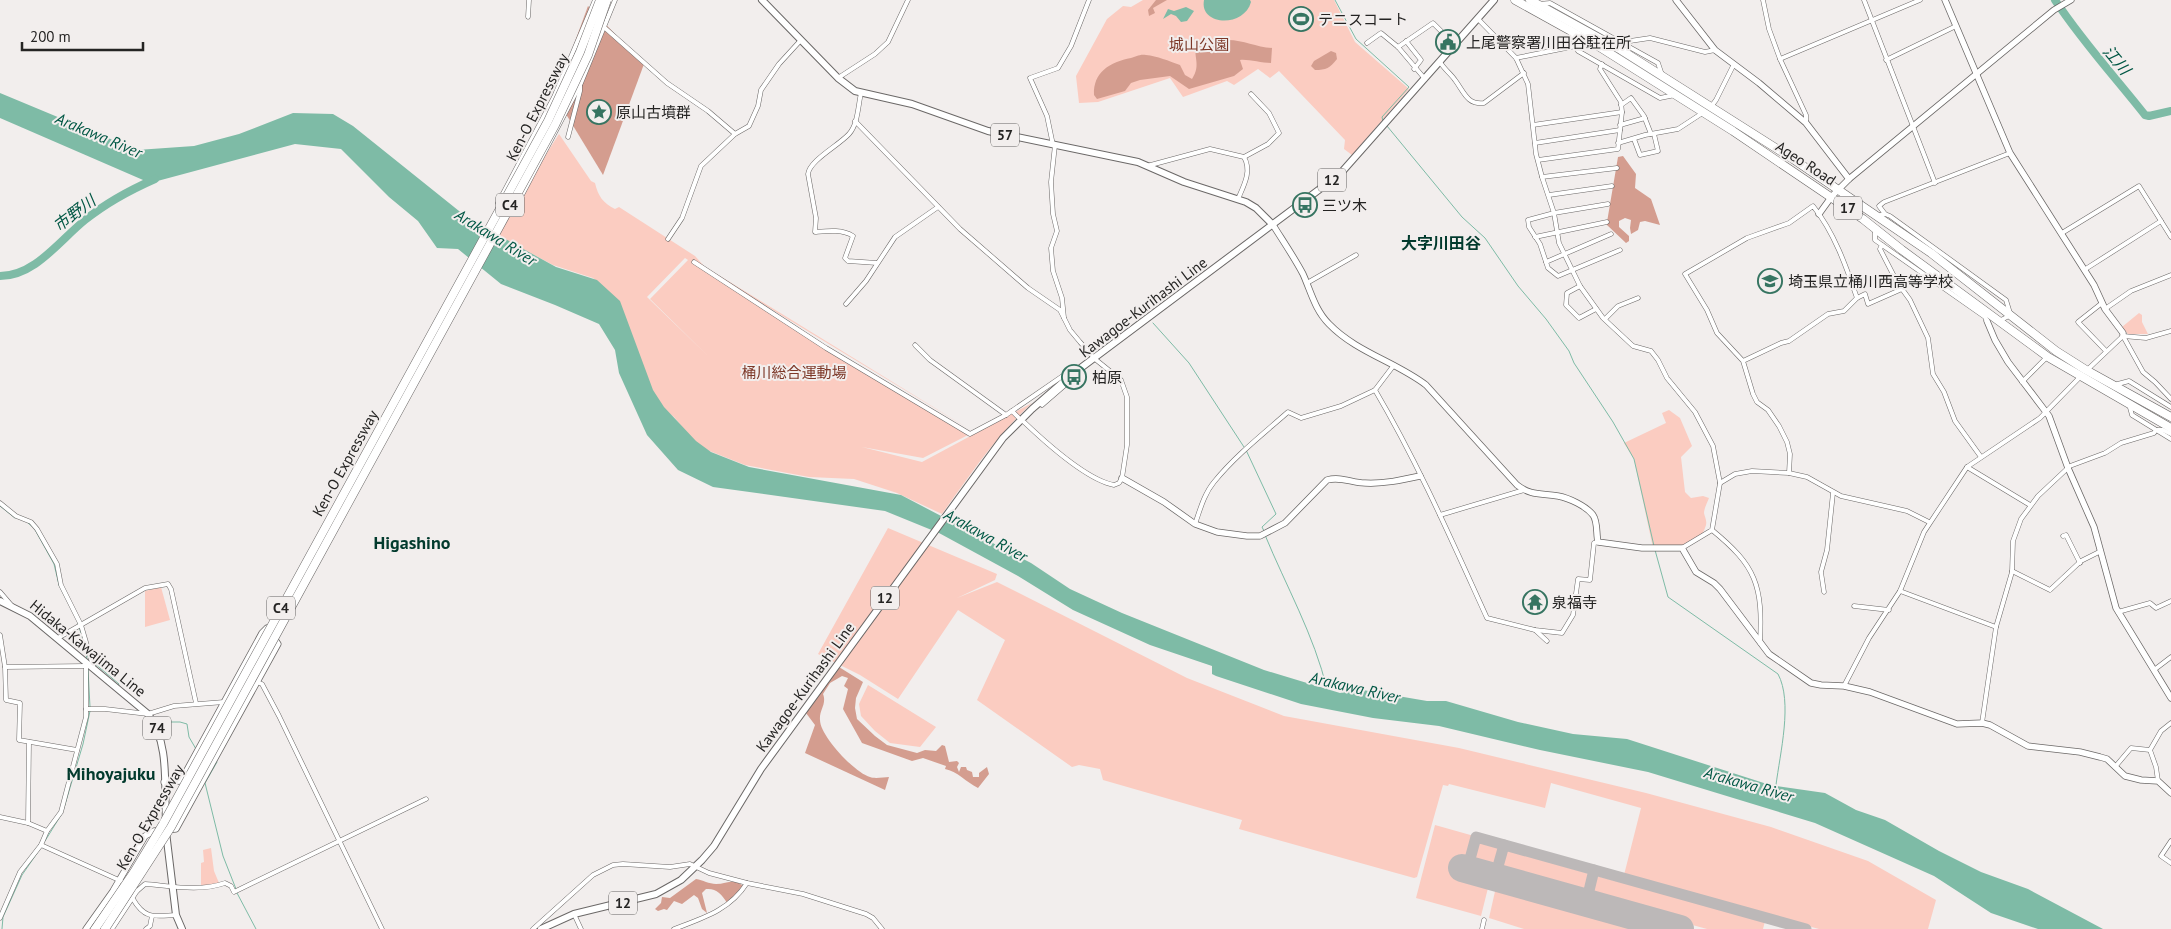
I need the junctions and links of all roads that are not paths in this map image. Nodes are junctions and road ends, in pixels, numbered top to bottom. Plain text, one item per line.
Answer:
1 (528, 0) edge
2 (595, 0) edge
3 (600, 0) edge
4 (607, 0) edge
5 (615, 0) edge
6 (762, 0) edge
7 (908, 0) edge
8 (1089, 0) edge
9 (1494, 0) edge
10 (1516, 0) edge
11 (1676, 0) edge
12 (1763, 0) edge
13 (1864, 0) edge
14 (1920, 0) edge
15 (1945, 0) edge
16 (2071, 0) edge
17 (1533, 2) edge
18 (1550, 2) edge
19 (590, 14) junction
20 (528, 17) dead end
21 (1478, 19) junction
22 (1872, 21) junction
23 (1956, 26) junction
24 (605, 28) junction
25 (1569, 29) junction
26 (800, 41) junction
27 (1406, 41) junction
28 (1367, 43) dead end
29 (1455, 45) junction
30 (1627, 45) junction
31 (1576, 46) junction
32 (1398, 48) junction
33 (1715, 50) junction
34 (1516, 58) junction
35 (1780, 59) junction
36 (1886, 60) junction
37 (1440, 62) junction
38 (1602, 64) junction
39 (1734, 64) junction
40 (1414, 69) junction
41 (1524, 73) junction
42 (1976, 74) junction
43 (1662, 76) junction
44 (838, 78) junction
45 (1425, 79) junction
46 (580, 86) junction
47 (861, 93) junction
48 (1251, 94) dead end
49 (1675, 95) junction
50 (1621, 106) junction
51 (1711, 107) junction
52 (1622, 112) junction
53 (1704, 113) junction
54 (1645, 118) junction
55 (855, 121) junction
56 (1806, 123) junction
57 (1533, 125) junction
58 (1913, 126) junction
59 (1620, 127) junction
60 (735, 134) junction
61 (1653, 134) junction
62 (568, 137) dead end
63 (1634, 139) junction
64 (1535, 143) junction
65 (1618, 143) junction
66 (1054, 145) junction
67 (525, 150) junction
68 (2010, 153) junction
69 (1244, 156) junction
70 (542, 158) junction
71 (1538, 160) junction
72 (1147, 166) junction
73 (1617, 168) dead end
74 (1542, 177) junction
75 (1849, 179) junction
76 (1935, 183) junction
77 (1612, 186) dead end
78 (1838, 190) junction
79 (1549, 195) junction
80 (1832, 196) junction
81 (1238, 199) junction
82 (1608, 204) dead end
83 (938, 207) junction
84 (1554, 212) junction
85 (1819, 214) junction
86 (1881, 215) junction
87 (2161, 221) junction
88 (1607, 222) dead end
89 (1272, 225) junction
90 (1875, 228) junction
91 (1556, 231) junction
92 (2062, 233) junction
93 (1611, 234) dead end
94 (1535, 237) junction
95 (2171, 237) edge
96 (668, 240) dead end
97 (1882, 245) junction
98 (1620, 250) dead end
99 (1564, 254) junction
100 (1356, 255) dead end
101 (694, 262) dead end
102 (1546, 262) junction
103 (877, 263) junction
104 (1572, 270) junction
105 (2084, 270) junction
106 (2171, 276) edge
107 (1307, 283) junction
108 (1580, 286) junction
109 (1902, 289) junction
110 (1638, 298) dead end
111 (1857, 298) junction
112 (2102, 302) junction
113 (846, 304) dead end
114 (1596, 309) junction
115 (2106, 309) junction
116 (2009, 315) junction
117 (1064, 318) junction
118 (1606, 319) junction
119 (1987, 321) joint
120 (1998, 321) junction
121 (2171, 331) edge
122 (2123, 336) junction
123 (916, 345) dead end
124 (2106, 352) junction
125 (2046, 358) dead end
126 (1095, 359) junction
127 (1743, 361) junction
128 (1395, 364) junction
129 (2086, 370) junction
130 (1070, 376) junction
131 (2080, 376) junction
132 (2022, 382) junction
133 (2114, 385) junction
134 (1375, 390) junction
135 (2171, 399) edge
136 (2129, 404) junction
137 (1042, 406) dead end
138 (2171, 408) edge
139 (1012, 411) junction
140 (2047, 412) junction
141 (2171, 412) edge
142 (1006, 415) junction
143 (1018, 417) dead end
144 (2171, 417) edge
145 (1024, 422) dead end
146 (2171, 428) edge
147 (2156, 430) junction
148 (2171, 434) edge
149 (2171, 439) edge
150 (1981, 457) junction
151 (1967, 467) junction
152 (2068, 468) junction
153 (1789, 473) junction
154 (1420, 476) junction
155 (1122, 478) junction
156 (1720, 483) junction
157 (1524, 490) junction
158 (1833, 493) junction
159 (0, 502) edge
160 (2030, 505) junction
161 (1440, 515) junction
162 (1929, 522) junction
163 (1196, 524) junction
164 (1712, 530) junction
165 (2063, 536) dead end
166 (1598, 542) junction
167 (1682, 548) junction
168 (2101, 551) junction
169 (2080, 563) junction
170 (2012, 571) junction
171 (1900, 591) junction
172 (0, 592) edge
173 (1824, 592) dead end
174 (2171, 600) edge
175 (0, 601) edge
176 (12, 606) junction
177 (1854, 606) dead end
178 (1889, 610) junction
179 (2118, 612) junction
180 (81, 625) junction
181 (1996, 627) junction
182 (1536, 630) junction
183 (0, 635) edge
184 (58, 638) junction
185 (1547, 640) dead end
186 (1760, 643) junction
187 (2171, 657) edge
188 (89, 665) junction
189 (5, 667) junction
190 (2154, 670) junction
191 (0, 676) edge
192 (5, 676) junction
193 (257, 682) junction
194 (1844, 686) junction
195 (2171, 698) edge
196 (225, 702) junction
197 (196, 703) junction
198 (86, 709) junction
199 (242, 711) junction
200 (148, 714) junction
201 (1982, 723) junction
202 (2171, 723) edge
203 (29, 742) junction
204 (77, 750) junction
205 (2150, 750) junction
206 (197, 752) junction
207 (214, 761) junction
208 (2115, 766) junction
209 (181, 781) junction
210 (2158, 781) junction
211 (164, 782) junction
212 (197, 790) junction
213 (2171, 793) edge
214 (426, 799) dead end
215 (0, 817) edge
216 (28, 823) junction
217 (47, 830) junction
218 (166, 830) junction
219 (339, 841) junction
220 (2171, 841) edge
221 (41, 845) junction
222 (2171, 863) edge
223 (695, 868) junction
224 (120, 880) junction
225 (747, 883) junction
226 (173, 886) junction
227 (138, 891) junction
228 (133, 898) junction
229 (176, 914) junction
230 (574, 914) junction
231 (152, 916) junction
232 (0, 918) edge
233 (1484, 920) dead end
234 (179, 927) edge
235 (86, 929) edge
236 (95, 929) edge
237 (105, 929) edge
238 (112, 929) edge
239 (146, 929) edge
240 (382, 929) edge
241 (533, 929) edge
242 (541, 929) edge
243 (581, 929) edge
244 (674, 929) edge
245 (882, 929) edge
246 (1482, 929) edge

1 - 20 street
2 - 19 street
3 - 236 highway, Ken-O Expressway / C4, bridge
4 - 237 highway, Ken-O Expressway / C4, bridge
5 - 24 street
6 - 26 main road, 57
7 - 44 street
8 - 66 street
9 - 21 main road, Kawagoe-Kurihashi Line / 12
10 - 25 highway, Ageo Road / 17
11 - 33 street
12 - 35 street
13 - 22 street
14 - 22 street
15 - 23 street
16 - 42 street
17 - 18 street
17 - 43 highway, Ageo Road / 17
18 - 30 street
19 - 24 street
19 - 67 street
21 - 29 main road, Kawagoe-Kurihashi Line / 12
21 - 34 street
22 - 35 street
22 - 36 street
23 - 36 street
23 - 42 street
24 - 46 street
24 - 60 street
25 - 31 street
25 - 49 highway, Ageo Road / 17
26 - 44 main road, 57
26 - 60 street
27 - 29 street
27 - 32 street
27 - 40 street
28 - 32 street
29 - 37 main road, Kawagoe-Kurihashi Line / 12
30 - 33 street
30 - 43 street
31 - 34 street
31 - 38 street
32 - 40 street
33 - 39 street
34 - 41 street
35 - 56 street
36 - 58 street
37 - 41 street
37 - 45 main road, Kawagoe-Kurihashi Line / 12
38 - 49 street
38 - 50 street
39 - 51 street
39 - 56 street
40 - 45 street
41 - 57 street
42 - 58 street
42 - 68 street
43 - 51 highway, Ageo Road / 17
44 - 47 main road, 57
45 - 89 main road, Kawagoe-Kurihashi Line / 12
46 - 62 street
46 - 70 street
47 - 55 street
47 - 66 main road, 57
48 - 69 street
49 - 53 highway, Ageo Road / 17
50 - 52 street
50 - 54 street
51 - 53 street
51 - 78 highway, Ageo Road / 17
52 - 57 street
52 - 59 street
53 - 61 street
53 - 80 highway, Ageo Road / 17
54 - 59 street
54 - 61 street
55 - 83 street
55 - 103 street
56 - 75 street
57 - 64 street
58 - 75 street
58 - 76 street
59 - 64 street
59 - 65 street
60 - 96 street
61 - 63 street
61 - 63 street
63 - 65 street
64 - 71 street
65 - 71 street
66 - 72 main road, 57
66 - 117 street
67 - 70 street
67 - 70 street
68 - 76 street
68 - 92 street
69 - 72 street
69 - 81 street
71 - 74 street
72 - 81 main road, 57
73 - 74 street
74 - 79 street
75 - 78 street
76 - 86 street
77 - 79 street
78 - 80 street
78 - 86 highway, Ageo Road / 17
79 - 84 street
80 - 85 street
80 - 90 highway, Ageo Road / 17
81 - 89 main road, 57
82 - 84 street
83 - 103 street
83 - 117 street
84 - 91 street
84 - 94 street
85 - 111 street
85 - 127 street
86 - 116 highway, Ageo Road / 17
87 - 92 street
87 - 95 street
87 - 105 street
88 - 91 street
89 - 107 street
89 - 126 main road, Kawagoe-Kurihashi Line / 12
90 - 97 street
90 - 120 highway, Ageo Road / 17
91 - 94 street
91 - 99 street
92 - 105 street
93 - 99 street
94 - 102 street
97 - 109 street
97 - 119 street
98 - 104 street
99 - 102 street
99 - 104 street
100 - 107 street
101 - 142 street
102 - 104 street
103 - 113 street
104 - 108 street
105 - 112 street
106 - 115 street
107 - 128 street
108 - 114 street
108 - 114 street
109 - 111 street
109 - 150 street
110 - 118 street
111 - 127 street
112 - 115 street
112 - 124 street
114 - 118 street
115 - 122 street
116 - 120 street
116 - 129 highway, Ageo Road / 17
117 - 126 street
118 - 156 street
119 - 132 street
120 - 131 highway, Ageo Road / 17
121 - 122 street
122 - 124 street
122 - 135 street
123 - 142 street
124 - 129 street
125 - 132 street
126 - 130 main road, Kawagoe-Kurihashi Line / 12
126 - 155 street
127 - 153 street
128 - 134 street
128 - 157 street
129 - 131 street
129 - 133 highway, Ageo Road / 17
130 - 137 street
130 - 139 street
130 - 223 main road, Kawagoe-Kurihashi Line / 12
131 - 136 highway, Ageo Road / 17
131 - 140 street
132 - 140 street
133 - 138 street
133 - 144 highway, Ageo Road / 17
134 - 154 street
134 - 163 street
136 - 146 highway, Ageo Road / 17
136 - 147 street
138 - 141 street
139 - 142 street
139 - 143 street
140 - 150 street
140 - 152 street
145 - 155 street
147 - 148 street
147 - 149 street
147 - 152 street
150 - 151 street
151 - 160 street
151 - 162 street
152 - 160 street
152 - 168 street
153 - 156 street
153 - 158 street
154 - 161 street
154 - 163 street
155 - 163 street
156 - 164 street
157 - 161 street
157 - 166 street
158 - 162 street
158 - 173 street
159 - 180 street
160 - 170 street
161 - 182 street
162 - 171 street
164 - 167 street
164 - 186 street
165 - 169 street
166 - 167 street
166 - 182 street
167 - 186 street
168 - 169 street
168 - 179 street
169 - 170 street
170 - 181 street
171 - 178 street
171 - 181 street
172 - 176 street
174 - 179 street
175 - 176 main road, Hidaka-Kawajima Line / 74
176 - 184 main road, Hidaka-Kawajima Line / 74
177 - 178 street
178 - 194 street
179 - 190 street
180 - 184 street
180 - 188 street
180 - 197 street
181 - 201 street
182 - 185 street
183 - 189 street
184 - 188 main road, Hidaka-Kawajima Line / 74
186 - 194 street
187 - 190 street
188 - 189 street
188 - 198 street
188 - 200 main road, Hidaka-Kawajima Line / 74
189 - 192 street
190 - 195 street
191 - 192 street
192 - 203 street
193 - 196 street
193 - 199 street
193 - 219 street
194 - 201 street
196 - 197 street
196 - 199 street
196 - 206 street
197 - 200 street
198 - 200 street
198 - 204 street
199 - 207 street
200 - 211 main road, Hidaka-Kawajima Line / 74
201 - 208 street
202 - 205 street
203 - 204 street
203 - 216 street
204 - 217 street
205 - 208 street
205 - 210 street
206 - 207 street
206 - 209 street
207 - 212 street
208 - 210 street
209 - 211 street
209 - 212 street
210 - 213 street
211 - 218 main road, Hidaka-Kawajima Line / 74
212 - 218 street
214 - 219 street
215 - 216 street
216 - 217 street
217 - 221 street
218 - 224 street
218 - 226 main road, Hidaka-Kawajima Line / 74
219 - 226 street
219 - 240 street
220 - 222 street
221 - 224 street
221 - 232 street
223 - 225 street
223 - 230 main road, Kawagoe-Kurihashi Line / 12
223 - 241 street
224 - 227 street
224 - 235 street
225 - 244 street
225 - 245 street
226 - 227 street
226 - 229 main road, Hidaka-Kawajima Line / 74
227 - 228 street
228 - 231 street
228 - 238 street
229 - 231 street
229 - 234 main road, Hidaka-Kawajima Line / 74
230 - 242 main road, Kawagoe-Kurihashi Line / 12
230 - 243 street
231 - 239 street
233 - 246 street

